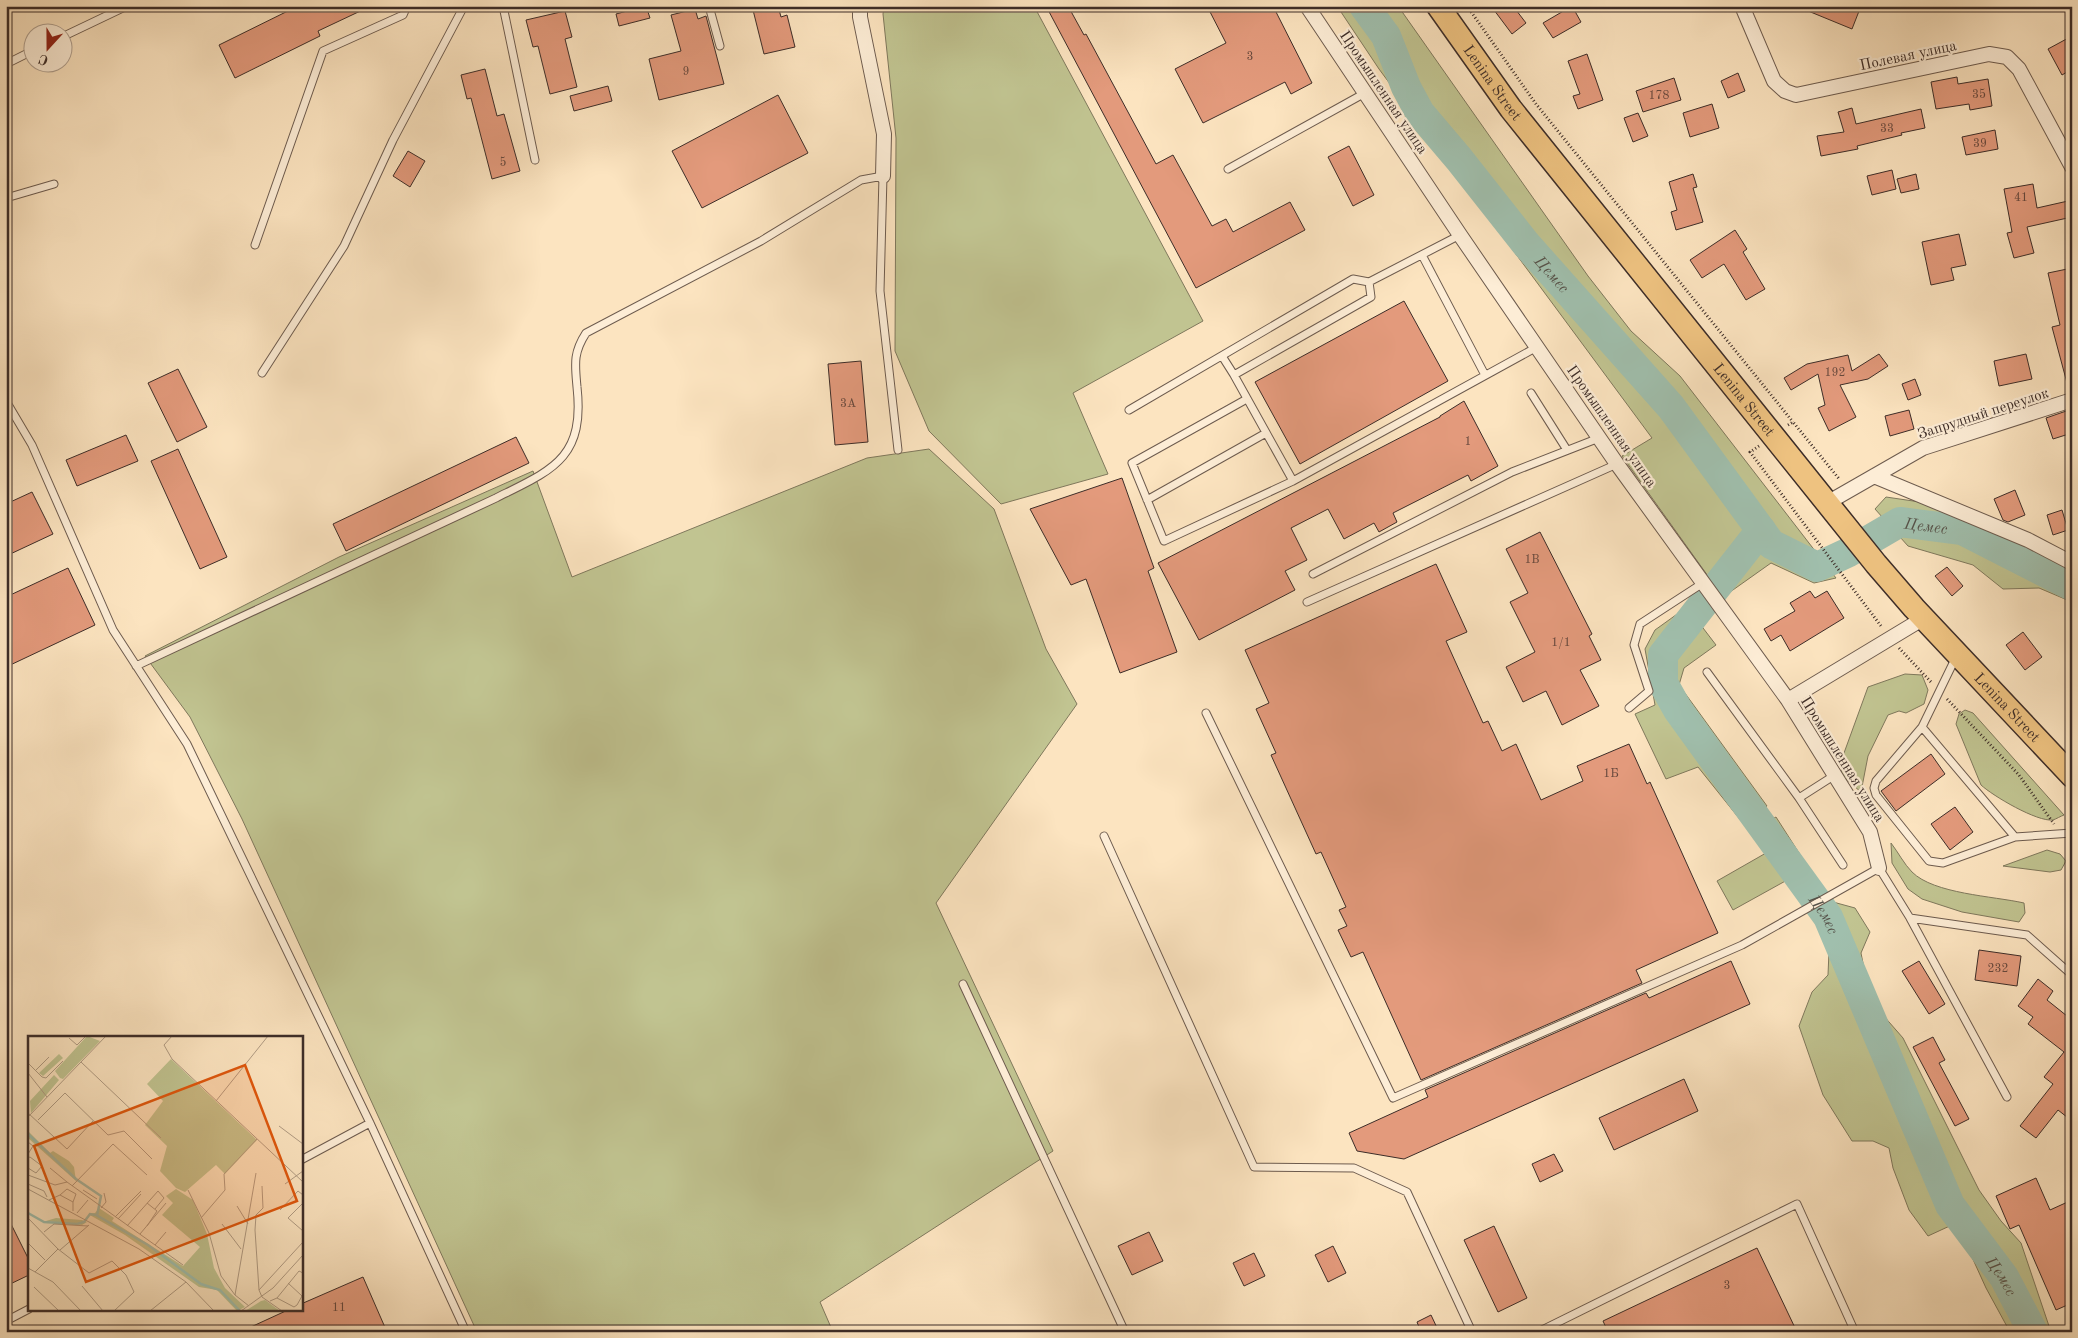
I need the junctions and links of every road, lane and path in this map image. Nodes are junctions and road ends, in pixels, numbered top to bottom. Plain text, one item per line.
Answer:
1 (128, 6) edge
2 (407, 6) edge
3 (464, 6) edge
4 (503, 6) edge
5 (709, 6) edge
6 (1307, 6) edge
7 (1438, 6) edge
8 (1468, 6) edge
9 (1742, 6) edge
10 (860, 12) edge
11 (72, 32) edge
12 (720, 46) dead end
13 (22, 56) edge
14 (6, 64) edge
15 (1365, 93) junction
16 (535, 160) dead end
17 (2072, 167) edge
18 (1228, 169) dead end
19 (883, 176) junction
20 (54, 184) dead end
21 (6, 198) edge
22 (1460, 235) junction
23 (255, 245) dead end
24 (1422, 255) junction
25 (1369, 282) junction
26 (1537, 347) junction
27 (1222, 356) junction
28 (262, 374) dead end
29 (1234, 374) junction
30 (1485, 375) junction
31 (1531, 393) dead end
32 (1245, 400) dead end
33 (2072, 400) edge
34 (6, 401) edge
35 (1129, 410) dead end
36 (1793, 422) dead end
37 (1266, 433) junction
38 (1599, 438) junction
39 (898, 450) dead end
40 (1566, 450) junction
41 (1617, 464) junction
42 (1874, 476) junction
43 (1293, 481) junction
44 (1147, 500) junction
45 (1827, 503) junction
46 (1817, 541) dead end
47 (2072, 563) edge
48 (1314, 574) dead end
49 (1704, 583) junction
50 (1307, 602) dead end
51 (1924, 618) junction
52 (1890, 638) junction
53 (1958, 654) junction
54 (136, 666) junction
55 (1707, 672) dead end
56 (1940, 691) junction
57 (1788, 700) junction
58 (1629, 708) dead end
59 (1206, 713) dead end
60 (1922, 727) junction
61 (1835, 775) junction
62 (2072, 776) edge
63 (1799, 798) junction
64 (2072, 832) edge
65 (2061, 834) junction
66 (1104, 836) dead end
67 (2015, 837) junction
68 (1843, 865) dead end
69 (1880, 868) junction
70 (1910, 918) junction
71 (2072, 975) edge
72 (963, 984) dead end
73 (2007, 1097) dead end
74 (370, 1123) junction
75 (302, 1159) edge
76 (28, 1310) edge
77 (6, 1321) edge
78 (466, 1332) edge
79 (1125, 1332) edge
80 (1472, 1332) edge
81 (1538, 1332) edge
82 (1854, 1332) edge

1 - 11 lane
2 - 23 lane
3 - 28 lane
4 - 16 lane
5 - 12 lane
6 - 15 street, Промышленная улица
7 - 45 highway, Lenina Street
8 - 36 path
9 - 17 street, Полевая улица
10 - 19 street
13 - 14 lane
15 - 18 lane
15 - 22 street, Промышленная улица
19 - 39 lane
19 - 54 lane
20 - 21 lane
22 - 24 lane
22 - 26 street, Промышленная улица
24 - 25 lane
24 - 30 lane
25 - 27 lane
25 - 29 lane
26 - 30 lane
26 - 38 street, Промышленная улица
27 - 29 lane
27 - 35 lane
29 - 37 lane
30 - 43 lane
31 - 40 lane
32 - 44 lane
33 - 42 street, Запрудный переулок
34 - 54 lane
37 - 43 lane
37 - 44 lane
38 - 40 lane
38 - 41 street, Промышленная улица
40 - 48 lane
41 - 49 street, Промышленная улица
41 - 50 lane
42 - 45 street, Запрудный переулок
42 - 47 street
43 - 44 lane
45 - 51 highway, Lenina Street
46 - 52 path
49 - 57 street, Промышленная улица
49 - 58 lane
51 - 52 street
51 - 53 highway, Lenina Street
52 - 56 path
52 - 57 street
53 - 56 lane
53 - 62 highway, Lenina Street
54 - 74 lane
55 - 63 lane
56 - 60 lane
56 - 65 path
57 - 61 street, Промышленная улица
59 - 69 lane
60 - 67 lane
60 - 67 lane
61 - 63 lane
61 - 69 street, Промышленная улица
63 - 68 lane
64 - 65 lane
65 - 67 lane
66 - 80 lane
69 - 70 lane
70 - 71 lane
70 - 73 lane
72 - 79 lane
74 - 75 lane
74 - 78 lane
76 - 77 lane
81 - 82 lane

